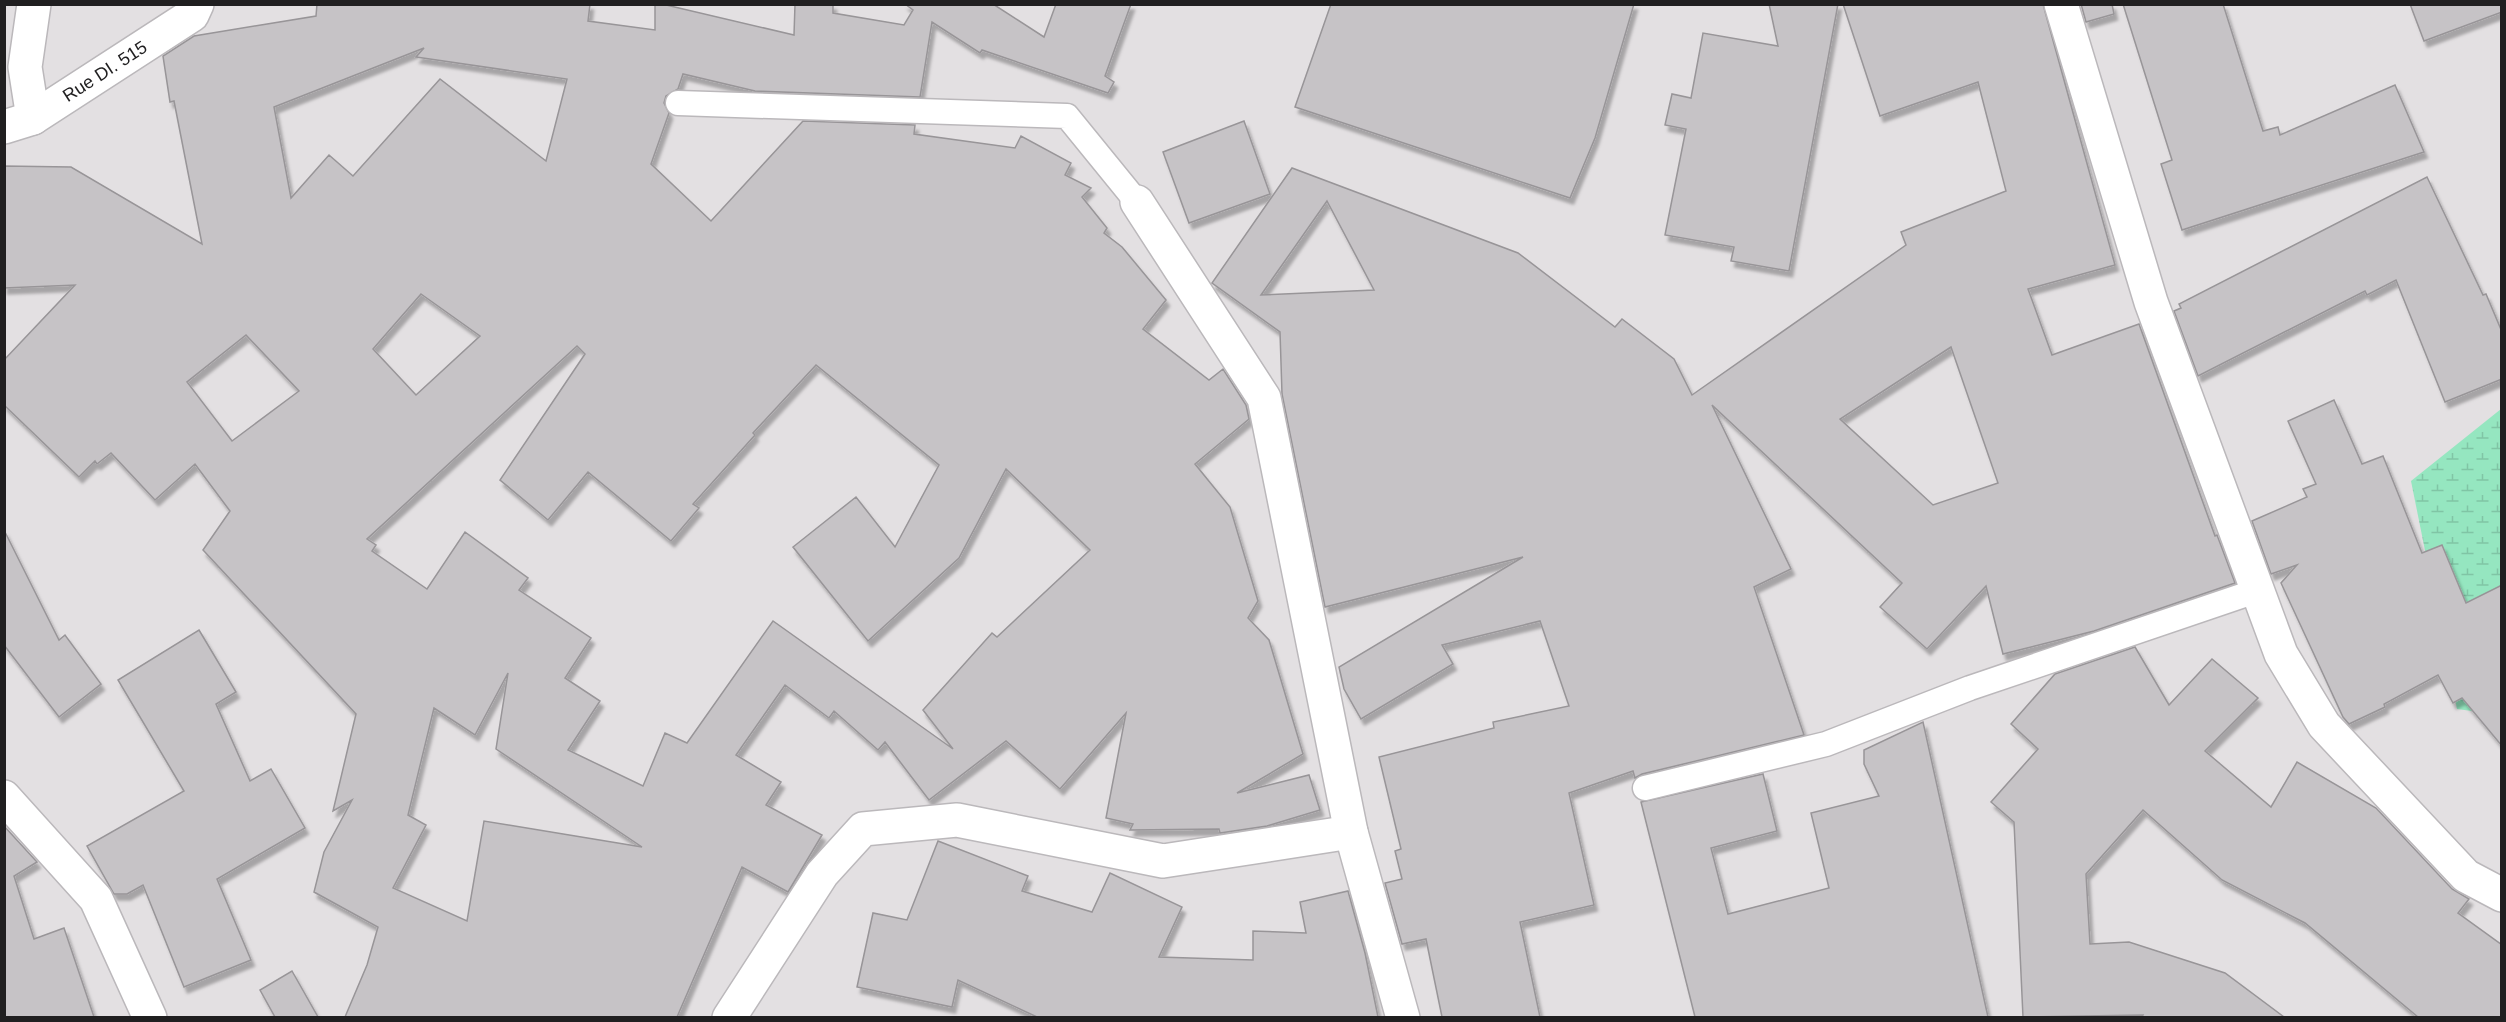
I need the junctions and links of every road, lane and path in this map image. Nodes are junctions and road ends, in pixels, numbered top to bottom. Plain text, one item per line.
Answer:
1 (34, 4) edge
2 (197, 4) edge
3 (2061, 4) edge
4 (678, 103) dead end
5 (19, 122) edge
6 (1137, 202) joint
7 (2259, 590) junction
8 (1645, 788) dead end
9 (4, 797) edge
10 (1352, 832) junction
11 (2502, 895) edge
12 (150, 1017) edge
13 (729, 1017) edge
14 (1402, 1017) edge

1 - 5 street
2 - 5 street, Rue DI. 515
3 - 7 street
4 - 6 lane
6 - 10 street
7 - 8 lane
7 - 11 street
9 - 12 street
10 - 13 street
10 - 14 street

